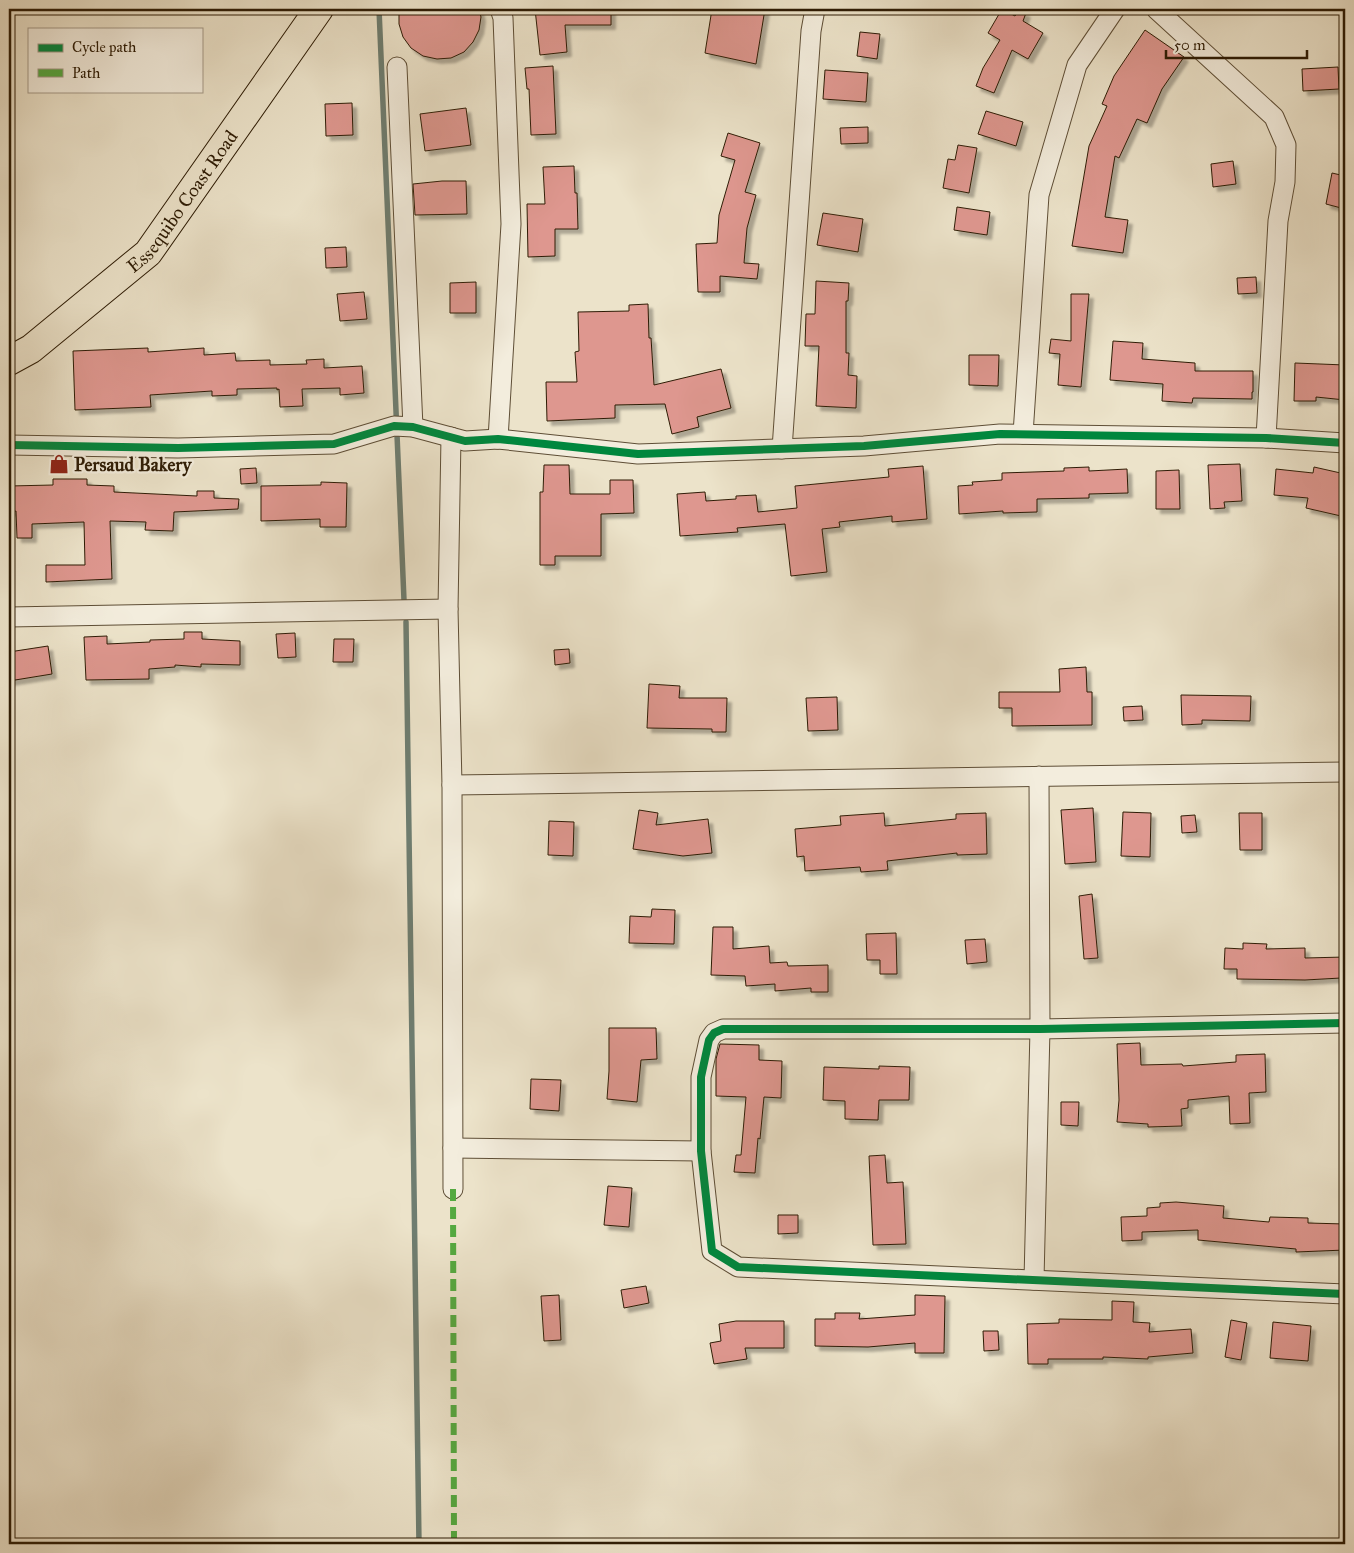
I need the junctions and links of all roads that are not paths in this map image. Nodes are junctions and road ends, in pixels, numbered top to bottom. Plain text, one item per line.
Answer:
1 (319, 9) edge
2 (500, 9) edge
3 (815, 9) edge
4 (1114, 9) edge
5 (1156, 9) edge
6 (397, 68) dead end
7 (9, 361) edge
8 (413, 427) junction
9 (1023, 434) junction
10 (451, 437) junction
11 (1266, 438) junction
12 (498, 439) junction
13 (1345, 443) edge
14 (9, 445) edge
15 (782, 449) junction
16 (448, 609) junction
17 (9, 618) edge
18 (1345, 772) edge
19 (1039, 776) junction
20 (452, 785) junction
21 (1345, 1023) edge
22 (1040, 1028) junction
23 (453, 1148) junction
24 (701, 1151) junction
25 (453, 1189) dead end
26 (1034, 1280) junction
27 (1345, 1294) edge

1 - 7 main road, Essequibo Coast Road
2 - 12 street
3 - 15 street
4 - 9 street
5 - 11 street
6 - 8 street
8 - 10 street
8 - 14 street
9 - 11 street
9 - 15 street
10 - 12 street
10 - 16 street
11 - 13 street
12 - 15 street
16 - 17 street
16 - 20 street
18 - 19 street
19 - 20 street
19 - 22 street
20 - 23 street
21 - 22 street
22 - 24 street
22 - 26 street
23 - 24 street
23 - 25 street
24 - 26 street
26 - 27 street

